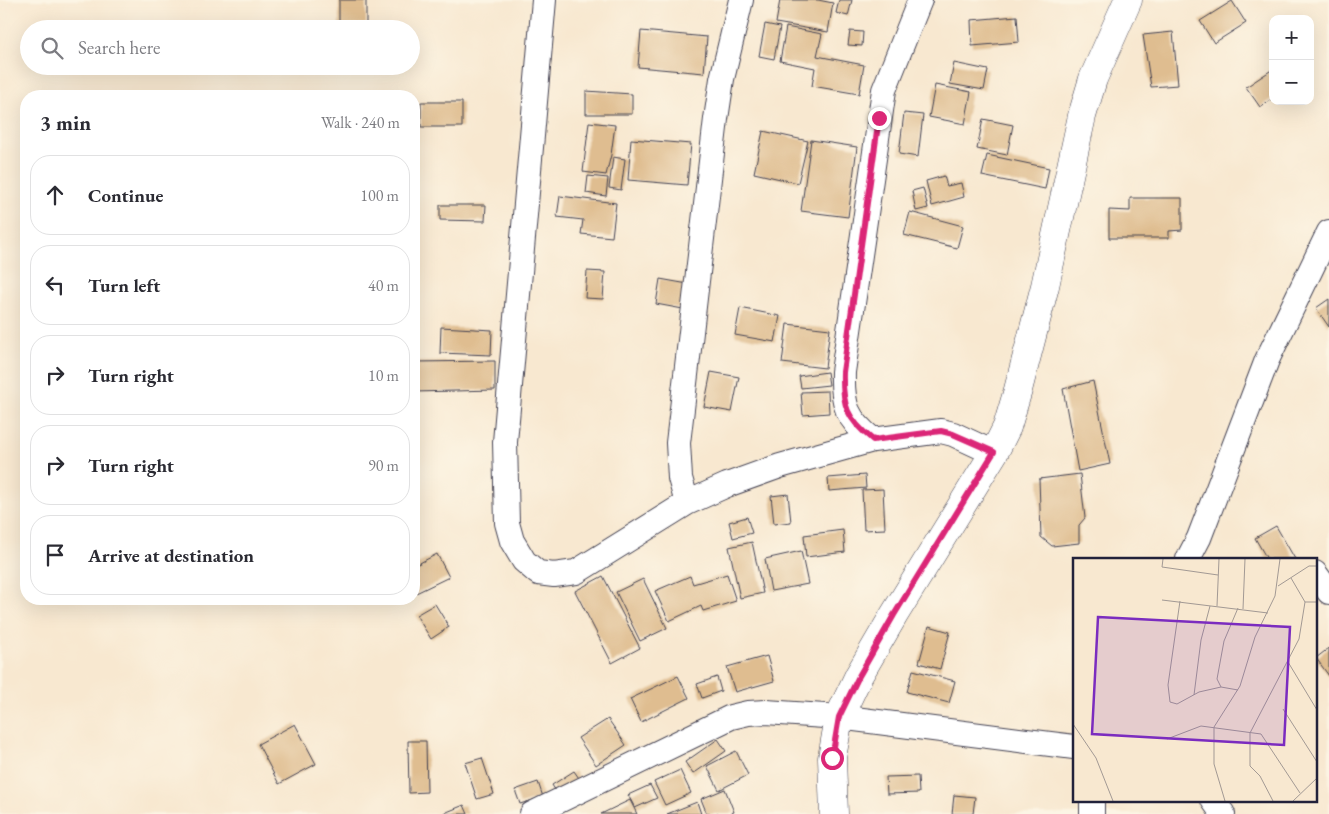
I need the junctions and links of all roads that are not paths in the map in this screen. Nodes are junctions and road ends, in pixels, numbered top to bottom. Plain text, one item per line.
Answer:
1 (544, 0) edge
2 (742, 0) edge
3 (920, 0) edge
4 (1128, 0) edge
5 (1328, 239) edge
6 (873, 440) junction
7 (994, 452) junction
8 (687, 503) junction
9 (1189, 558) edge
10 (1316, 574) edge
11 (1329, 592) edge
12 (839, 717) junction
13 (1073, 747) edge
14 (1214, 802) edge
15 (532, 814) edge
16 (834, 814) edge
17 (1223, 814) edge

1 - 8 street
2 - 8 street
3 - 6 street
4 - 7 street
5 - 9 street
6 - 7 street
6 - 8 street
7 - 12 street
10 - 11 street
12 - 13 street
12 - 15 street
12 - 16 street
14 - 17 street

